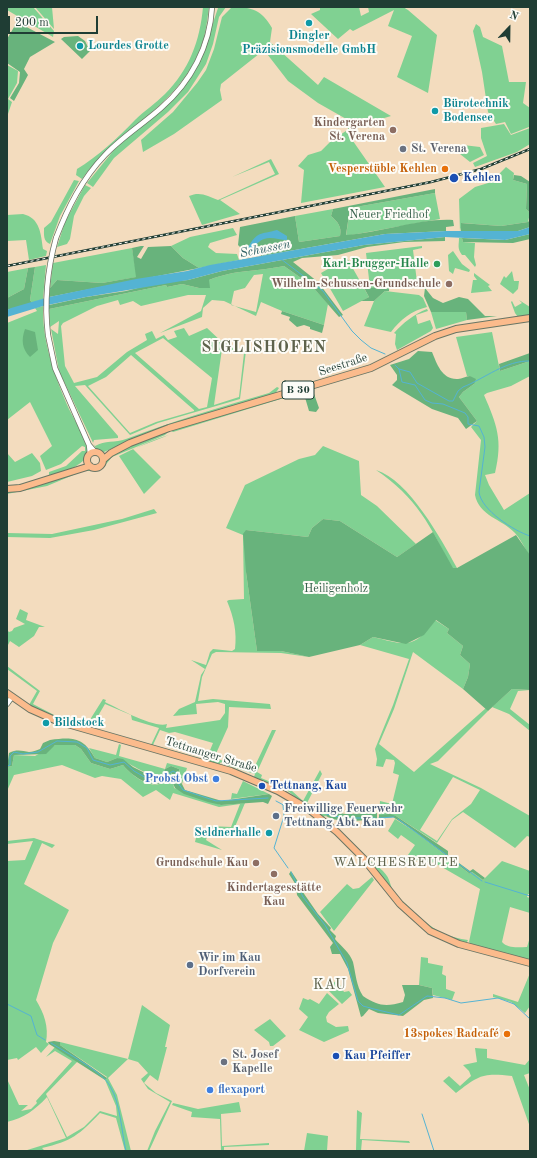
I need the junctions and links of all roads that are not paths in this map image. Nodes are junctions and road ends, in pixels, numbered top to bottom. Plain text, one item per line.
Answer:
1 (212, 7) edge
2 (530, 318) edge
3 (97, 455) junction
4 (89, 463) junction
5 (7, 489) edge
6 (10, 695) edge
7 (7, 704) edge
8 (530, 963) edge

1 - 3 street, bridge
2 - 3 main road, Seestraße / B 30
3 - 4 main road, Seestraße
3 - 4 main road, Seestraße
4 - 5 main road, Seestraße
6 - 7 street
6 - 8 main road, Tettnanger Straße

